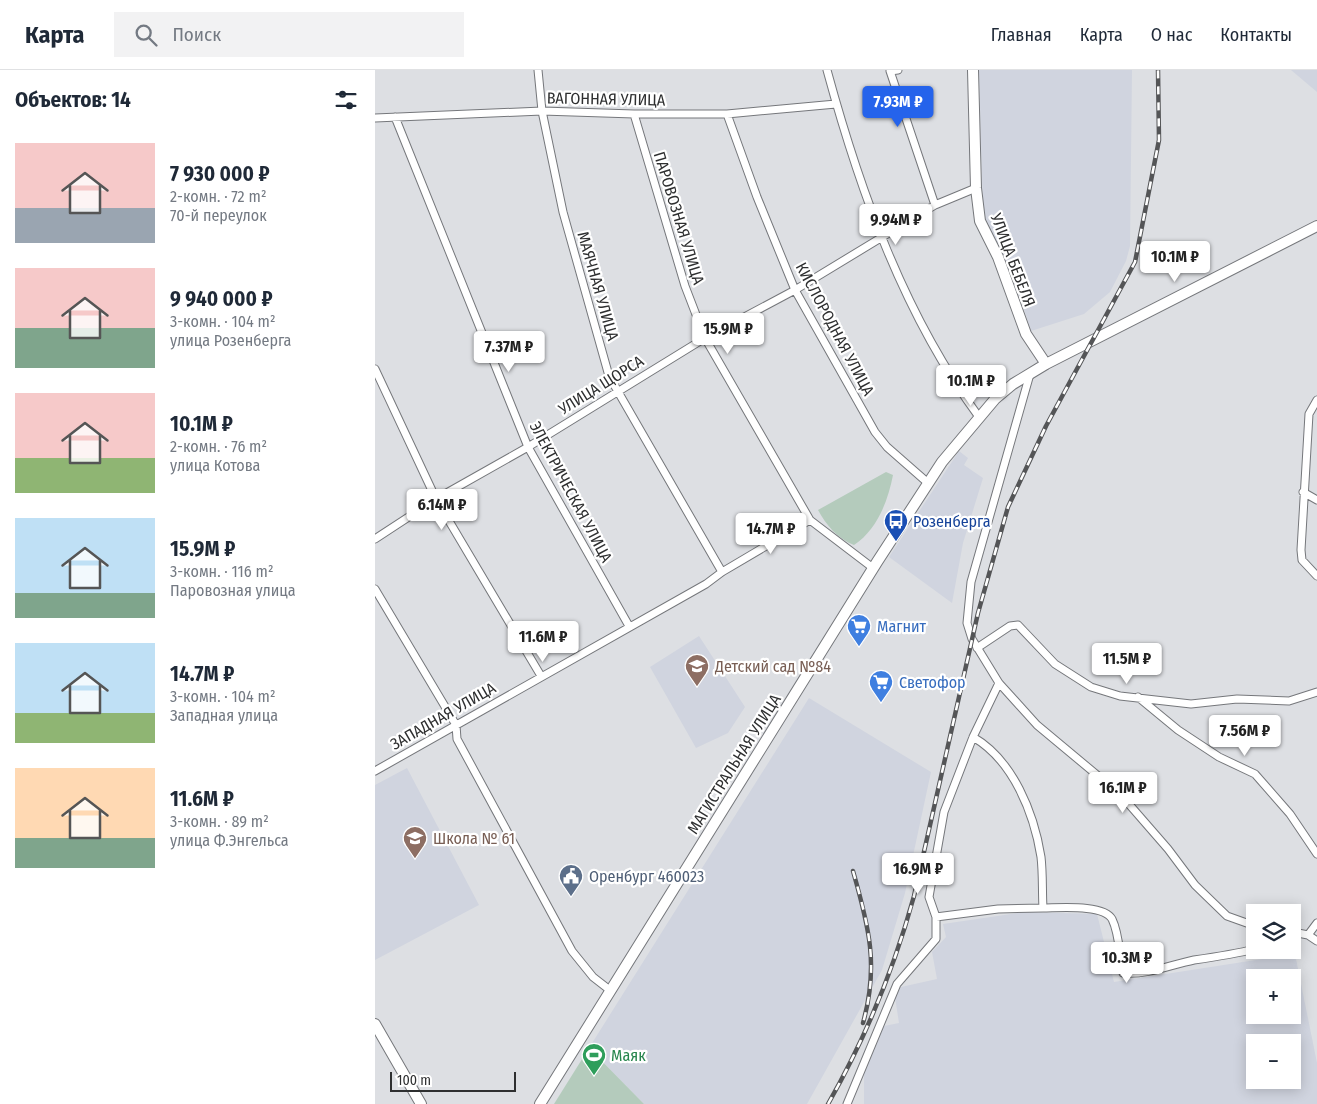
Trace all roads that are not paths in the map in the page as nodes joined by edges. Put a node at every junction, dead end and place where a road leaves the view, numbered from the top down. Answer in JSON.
{"nodes":[{"id":1,"x":539,"y":70,"type":"edge"},
{"id":2,"x":827,"y":70,"type":"edge"},
{"id":3,"x":898,"y":70,"type":"edge"},
{"id":4,"x":973,"y":70,"type":"edge"},
{"id":5,"x":836,"y":104,"type":"junction"},
{"id":6,"x":542,"y":111,"type":"junction"},
{"id":7,"x":634,"y":114,"type":"junction"},
{"id":8,"x":727,"y":114,"type":"junction"},
{"id":9,"x":395,"y":117,"type":"junction"},
{"id":10,"x":375,"y":118,"type":"edge"},
{"id":11,"x":976,"y":188,"type":"junction"},
{"id":12,"x":935,"y":205,"type":"junction"},
{"id":13,"x":1317,"y":226,"type":"edge"},
{"id":14,"x":881,"y":239,"type":"junction"},
{"id":15,"x":795,"y":290,"type":"junction"},
{"id":16,"x":705,"y":338,"type":"junction"},
{"id":17,"x":1046,"y":364,"type":"junction"},
{"id":18,"x":375,"y":369,"type":"edge"},
{"id":19,"x":1030,"y":374,"type":"junction"},
{"id":20,"x":618,"y":390,"type":"junction"},
{"id":21,"x":1317,"y":400,"type":"edge"},
{"id":22,"x":979,"y":417,"type":"junction"},
{"id":23,"x":528,"y":447,"type":"junction"},
{"id":24,"x":928,"y":483,"type":"junction"},
{"id":25,"x":1303,"y":492,"type":"junction"},
{"id":26,"x":436,"y":499,"type":"junction"},
{"id":27,"x":1317,"y":500,"type":"edge"},
{"id":28,"x":810,"y":520,"type":"junction"},
{"id":29,"x":375,"y":539,"type":"edge"},
{"id":30,"x":873,"y":568,"type":"junction"},
{"id":31,"x":722,"y":572,"type":"junction"},
{"id":32,"x":1317,"y":576,"type":"edge"},
{"id":33,"x":375,"y":589,"type":"edge"},
{"id":34,"x":629,"y":626,"type":"junction"},
{"id":35,"x":977,"y":648,"type":"junction"},
{"id":36,"x":541,"y":676,"type":"junction"},
{"id":37,"x":999,"y":683,"type":"junction"},
{"id":38,"x":1317,"y":692,"type":"edge"},
{"id":39,"x":1138,"y":697,"type":"junction"},
{"id":40,"x":456,"y":725,"type":"junction"},
{"id":41,"x":973,"y":737,"type":"junction"},
{"id":42,"x":375,"y":771,"type":"edge"},
{"id":43,"x":1317,"y":854,"type":"edge"},
{"id":44,"x":1043,"y":908,"type":"junction"},
{"id":45,"x":936,"y":917,"type":"junction"},
{"id":46,"x":1246,"y":923,"type":"edge"},
{"id":47,"x":1317,"y":923,"type":"edge"},
{"id":48,"x":1301,"y":934,"type":"edge"},
{"id":49,"x":1308,"y":935,"type":"junction"},
{"id":50,"x":1317,"y":941,"type":"edge"},
{"id":51,"x":1246,"y":951,"type":"edge"},
{"id":52,"x":611,"y":991,"type":"junction"},
{"id":53,"x":375,"y":1024,"type":"edge"},
{"id":54,"x":421,"y":1104,"type":"edge"},
{"id":55,"x":540,"y":1104,"type":"edge"},
{"id":56,"x":847,"y":1104,"type":"edge"}],
"edges":[{"from":1,"to":6,"type":"street","name":"МАЯЧНАЯ УЛИЦА"},
{"from":2,"to":5,"type":"street"},
{"from":3,"to":12,"type":"street"},
{"from":4,"to":11,"type":"street","name":"УЛИЦА БЕБЕЛЯ"},
{"from":5,"to":8,"type":"street","name":"ВАГОННАЯ УЛИЦА"},
{"from":5,"to":14,"type":"street"},
{"from":6,"to":7,"type":"street","name":"ВАГОННАЯ УЛИЦА"},
{"from":6,"to":9,"type":"street","name":"ВАГОННАЯ УЛИЦА"},
{"from":6,"to":20,"type":"street","name":"МАЯЧНАЯ УЛИЦА"},
{"from":7,"to":8,"type":"street","name":"ВАГОННАЯ УЛИЦА"},
{"from":7,"to":16,"type":"street","name":"ПАРОВОЗНАЯ УЛИЦА"},
{"from":8,"to":15,"type":"street","name":"КИСЛОРОДНАЯ УЛИЦА"},
{"from":9,"to":10,"type":"street","name":"ВАГОННАЯ УЛИЦА"},
{"from":9,"to":23,"type":"street","name":"ЭЛЕКТРИЧЕСКАЯ УЛИЦА"},
{"from":11,"to":12,"type":"street","name":"УЛИЦА ЩОРСА"},
{"from":11,"to":17,"type":"street","name":"УЛИЦА БЕБЕЛЯ"},
{"from":12,"to":14,"type":"street","name":"УЛИЦА ЩОРСА"},
{"from":13,"to":17,"type":"street","name":"МАГИСТРАЛЬНАЯ УЛИЦА"},
{"from":14,"to":15,"type":"street","name":"УЛИЦА ЩОРСА"},
{"from":14,"to":22,"type":"street"},
{"from":15,"to":16,"type":"street","name":"УЛИЦА ЩОРСА"},
{"from":15,"to":24,"type":"street","name":"КИСЛОРОДНАЯ УЛИЦА"},
{"from":16,"to":20,"type":"street","name":"УЛИЦА ЩОРСА"},
{"from":16,"to":28,"type":"street","name":"ПАРОВОЗНАЯ УЛИЦА"},
{"from":17,"to":19,"type":"street","name":"МАГИСТРАЛЬНАЯ УЛИЦА"},
{"from":18,"to":26,"type":"street"},
{"from":19,"to":22,"type":"street","name":"МАГИСТРАЛЬНАЯ УЛИЦА"},
{"from":19,"to":35,"type":"street"},
{"from":20,"to":23,"type":"street","name":"УЛИЦА ЩОРСА"},
{"from":20,"to":31,"type":"street","name":"МАЯЧНАЯ УЛИЦА"},
{"from":21,"to":25,"type":"street"},
{"from":22,"to":24,"type":"street","name":"МАГИСТРАЛЬНАЯ УЛИЦА"},
{"from":23,"to":26,"type":"street","name":"УЛИЦА ЩОРСА"},
{"from":23,"to":34,"type":"street","name":"ЭЛЕКТРИЧЕСКАЯ УЛИЦА"},
{"from":24,"to":30,"type":"street","name":"МАГИСТРАЛЬНАЯ УЛИЦА"},
{"from":25,"to":27,"type":"street"},
{"from":25,"to":32,"type":"street"},
{"from":26,"to":29,"type":"street","name":"УЛИЦА ЩОРСА"},
{"from":26,"to":36,"type":"street"},
{"from":28,"to":30,"type":"street","name":"ПАРОВОЗНАЯ УЛИЦА"},
{"from":28,"to":31,"type":"street","name":"ЗАПАДНАЯ УЛИЦА"},
{"from":30,"to":52,"type":"street","name":"МАГИСТРАЛЬНАЯ УЛИЦА"},
{"from":31,"to":34,"type":"street","name":"ЗАПАДНАЯ УЛИЦА"},
{"from":33,"to":40,"type":"street"},
{"from":34,"to":36,"type":"street","name":"ЗАПАДНАЯ УЛИЦА"},
{"from":35,"to":37,"type":"street"},
{"from":35,"to":39,"type":"street"},
{"from":36,"to":40,"type":"street","name":"ЗАПАДНАЯ УЛИЦА"},
{"from":37,"to":41,"type":"street"},
{"from":37,"to":46,"type":"street"},
{"from":38,"to":39,"type":"street"},
{"from":39,"to":43,"type":"street"},
{"from":40,"to":42,"type":"street","name":"ЗАПАДНАЯ УЛИЦА"},
{"from":40,"to":52,"type":"street"},
{"from":41,"to":44,"type":"street"},
{"from":41,"to":45,"type":"street"},
{"from":44,"to":45,"type":"street"},
{"from":44,"to":51,"type":"street"},
{"from":45,"to":56,"type":"street"},
{"from":47,"to":49,"type":"street"},
{"from":48,"to":49,"type":"street"},
{"from":49,"to":50,"type":"street"},
{"from":52,"to":55,"type":"street","name":"МАГИСТРАЛЬНАЯ УЛИЦА"},
{"from":53,"to":54,"type":"street"}]}
